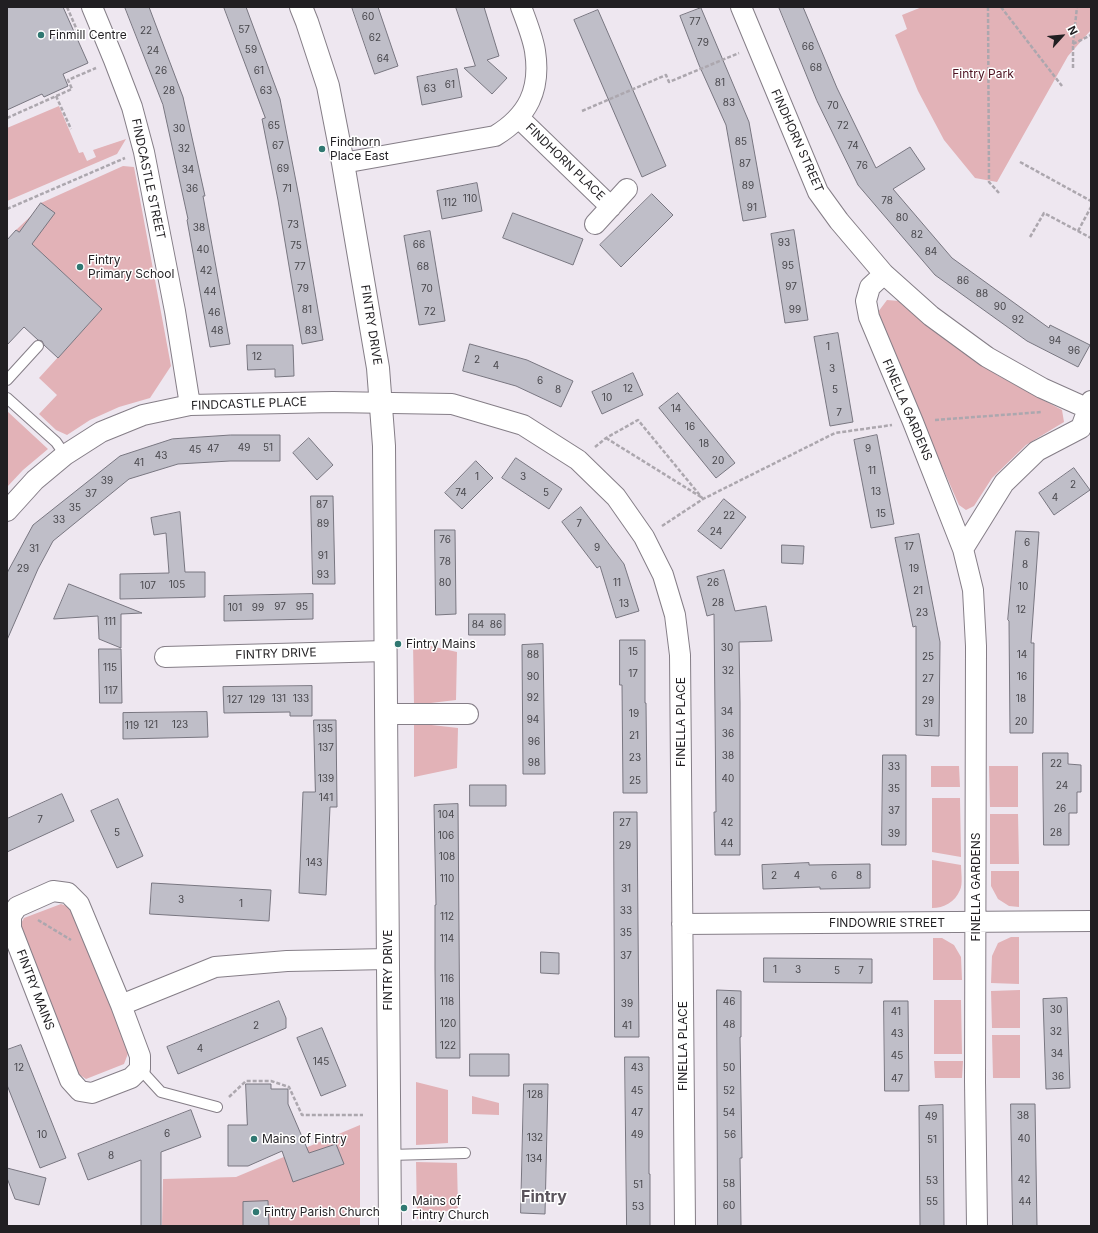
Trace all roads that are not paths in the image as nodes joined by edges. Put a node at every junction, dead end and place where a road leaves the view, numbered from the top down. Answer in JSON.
{"nodes":[{"id":1,"x":92,"y":7,"type":"edge"},
{"id":2,"x":301,"y":7,"type":"edge"},
{"id":3,"x":521,"y":7,"type":"edge"},
{"id":4,"x":741,"y":7,"type":"edge"},
{"id":5,"x":519,"y":118,"type":"junction"},
{"id":6,"x":344,"y":164,"type":"junction"},
{"id":7,"x":627,"y":189,"type":"dead end"},
{"id":8,"x":611,"y":207,"type":"junction"},
{"id":9,"x":594,"y":224,"type":"dead end"},
{"id":10,"x":884,"y":274,"type":"junction"},
{"id":11,"x":38,"y":346,"type":"dead end"},
{"id":12,"x":7,"y":380,"type":"edge"},
{"id":13,"x":7,"y":398,"type":"edge"},
{"id":14,"x":381,"y":403,"type":"junction"},
{"id":15,"x":190,"y":405,"type":"junction"},
{"id":16,"x":1090,"y":407,"type":"edge"},
{"id":17,"x":65,"y":455,"type":"junction"},
{"id":18,"x":7,"y":510,"type":"edge"},
{"id":19,"x":963,"y":549,"type":"junction"},
{"id":20,"x":386,"y":651,"type":"junction"},
{"id":21,"x":165,"y":657,"type":"dead end"},
{"id":22,"x":387,"y":714,"type":"junction"},
{"id":23,"x":468,"y":714,"type":"dead end"},
{"id":24,"x":1091,"y":921,"type":"edge"},
{"id":25,"x":976,"y":922,"type":"junction"},
{"id":26,"x":682,"y":924,"type":"junction"},
{"id":27,"x":388,"y":959,"type":"junction"},
{"id":28,"x":120,"y":1005,"type":"junction"},
{"id":29,"x":140,"y":1069,"type":"junction"},
{"id":30,"x":217,"y":1107,"type":"road end"},
{"id":31,"x":465,"y":1153,"type":"dead end"},
{"id":32,"x":389,"y":1155,"type":"junction"},
{"id":33,"x":390,"y":1226,"type":"edge"},
{"id":34,"x":684,"y":1226,"type":"edge"},
{"id":35,"x":977,"y":1226,"type":"edge"}],
"edges":[{"from":1,"to":15,"type":"street","name":"FINDCASTLE STREET"},
{"from":2,"to":6,"type":"street","name":"FINTRY DRIVE"},
{"from":3,"to":5,"type":"street","name":"FINDHORN PLACE"},
{"from":4,"to":10,"type":"street","name":"FINDHORN STREET"},
{"from":5,"to":6,"type":"street","name":"FINDHORN PLACE"},
{"from":5,"to":8,"type":"street","name":"FINDHORN PLACE"},
{"from":6,"to":14,"type":"street","name":"FINTRY DRIVE"},
{"from":7,"to":8,"type":"street","name":"FINDHORN PLACE"},
{"from":8,"to":9,"type":"street","name":"FINDHORN PLACE"},
{"from":10,"to":16,"type":"street","name":"FINDHORN STREET"},
{"from":10,"to":19,"type":"street","name":"FINELLA GARDENS"},
{"from":11,"to":12,"type":"lane"},
{"from":13,"to":17,"type":"lane"},
{"from":14,"to":15,"type":"street","name":"FINDCASTLE PLACE"},
{"from":14,"to":20,"type":"street","name":"FINTRY DRIVE"},
{"from":14,"to":26,"type":"street","name":"FINELLA PLACE"},
{"from":15,"to":17,"type":"street","name":"FINDCASTLE PLACE"},
{"from":16,"to":19,"type":"street"},
{"from":17,"to":18,"type":"street","name":"FINDCASTLE PLACE"},
{"from":19,"to":25,"type":"street","name":"FINELLA GARDENS"},
{"from":20,"to":21,"type":"street","name":"FINTRY DRIVE"},
{"from":20,"to":22,"type":"street","name":"FINTRY DRIVE"},
{"from":22,"to":23,"type":"street"},
{"from":22,"to":27,"type":"street","name":"FINTRY DRIVE"},
{"from":24,"to":25,"type":"street","name":"FINDOWRIE STREET"},
{"from":25,"to":26,"type":"street","name":"FINDOWRIE STREET"},
{"from":25,"to":35,"type":"street","name":"FINELLA GARDENS"},
{"from":26,"to":34,"type":"street","name":"FINELLA PLACE"},
{"from":27,"to":28,"type":"street"},
{"from":27,"to":32,"type":"street","name":"FINTRY DRIVE"},
{"from":28,"to":29,"type":"street"},
{"from":28,"to":29,"type":"street","name":"FINTRY MAINS"},
{"from":29,"to":30,"type":"lane"},
{"from":31,"to":32,"type":"lane"},
{"from":32,"to":33,"type":"street","name":"FINTRY DRIVE"}]}
